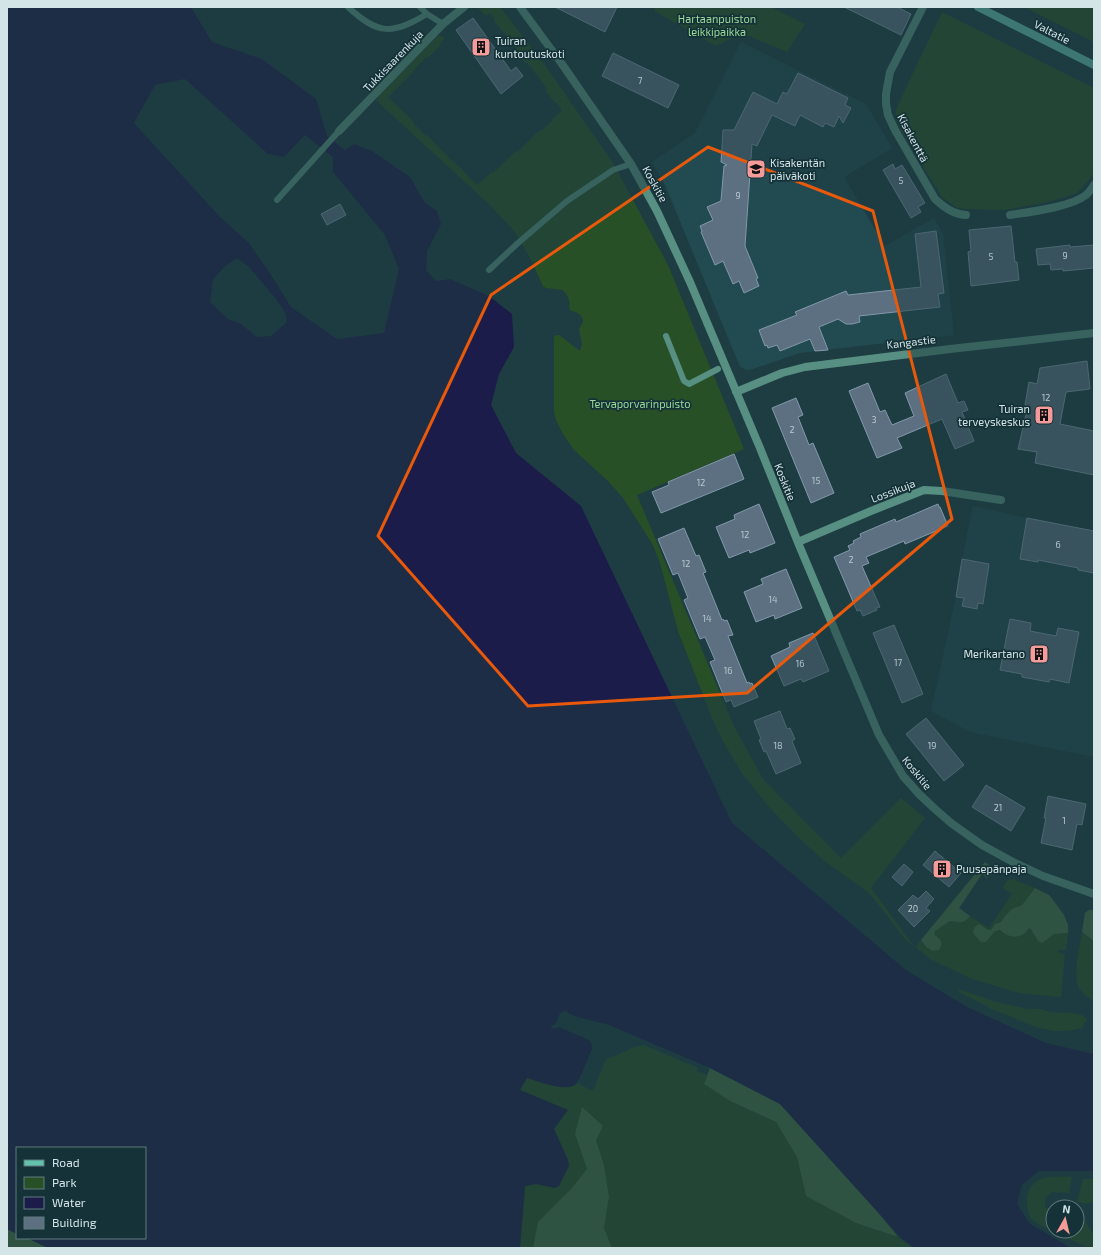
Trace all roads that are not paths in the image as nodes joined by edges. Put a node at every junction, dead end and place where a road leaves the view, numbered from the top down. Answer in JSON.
{"nodes":[{"id":1,"x":348,"y":7,"type":"edge"},
{"id":2,"x":420,"y":7,"type":"edge"},
{"id":3,"x":464,"y":7,"type":"edge"},
{"id":4,"x":520,"y":7,"type":"edge"},
{"id":5,"x":923,"y":7,"type":"edge"},
{"id":6,"x":978,"y":7,"type":"edge"},
{"id":7,"x":426,"y":14,"type":"junction"},
{"id":8,"x":443,"y":24,"type":"junction"},
{"id":9,"x":1094,"y":65,"type":"edge"},
{"id":10,"x":340,"y":132,"type":"joint"},
{"id":11,"x":631,"y":164,"type":"junction"},
{"id":12,"x":1094,"y":185,"type":"edge"},
{"id":13,"x":277,"y":200,"type":"dead end"},
{"id":14,"x":966,"y":215,"type":"dead end"},
{"id":15,"x":1010,"y":215,"type":"dead end"},
{"id":16,"x":489,"y":270,"type":"dead end"},
{"id":17,"x":1094,"y":333,"type":"edge"},
{"id":18,"x":666,"y":336,"type":"dead end"},
{"id":19,"x":718,"y":369,"type":"dead end"},
{"id":20,"x":736,"y":392,"type":"junction"},
{"id":21,"x":1001,"y":500,"type":"dead end"},
{"id":22,"x":798,"y":542,"type":"junction"},
{"id":23,"x":1094,"y":894,"type":"edge"}],
"edges":[{"from":1,"to":7,"type":"lane"},
{"from":2,"to":7,"type":"lane"},
{"from":3,"to":8,"type":"street","name":"Tukkisaarenkuja"},
{"from":4,"to":11,"type":"street","name":"Koskitie"},
{"from":5,"to":14,"type":"street","name":"Kisakenttä"},
{"from":6,"to":9,"type":"street","name":"Valtatie"},
{"from":7,"to":8,"type":"lane"},
{"from":8,"to":10,"type":"street","name":"Tukkisaarenkuja"},
{"from":10,"to":13,"type":"lane"},
{"from":11,"to":16,"type":"lane"},
{"from":11,"to":20,"type":"street","name":"Koskitie"},
{"from":12,"to":15,"type":"street"},
{"from":17,"to":20,"type":"street","name":"Kangastie"},
{"from":18,"to":19,"type":"lane"},
{"from":20,"to":22,"type":"street","name":"Koskitie"},
{"from":21,"to":22,"type":"street","name":"Lossikuja"},
{"from":22,"to":23,"type":"street","name":"Koskitie"}]}
